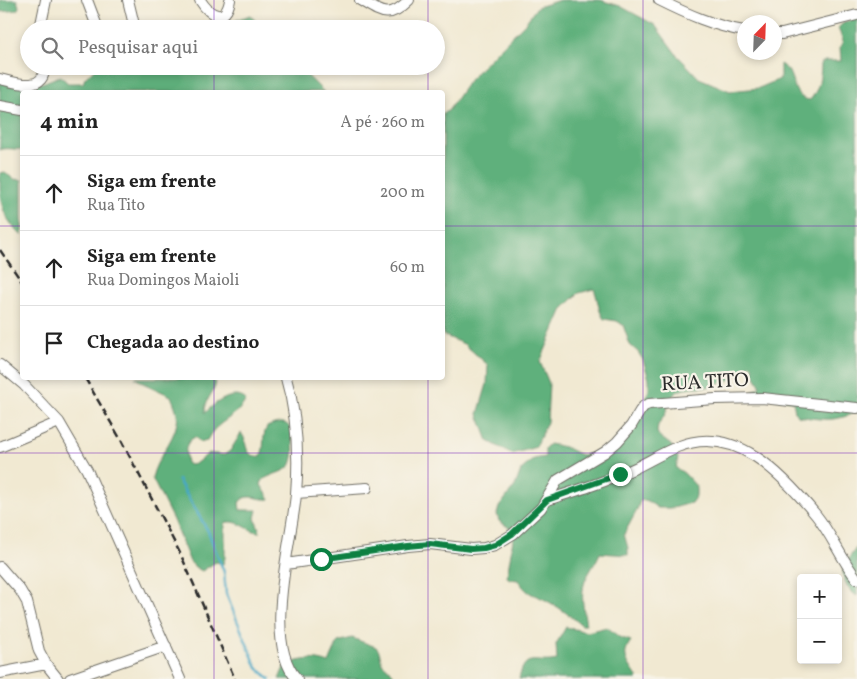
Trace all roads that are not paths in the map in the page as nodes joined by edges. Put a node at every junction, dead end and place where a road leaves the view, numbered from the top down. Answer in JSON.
{"nodes":[{"id":1,"x":46,"y":0,"type":"edge"},
{"id":2,"x":87,"y":0,"type":"edge"},
{"id":3,"x":128,"y":0,"type":"edge"},
{"id":4,"x":200,"y":0,"type":"edge"},
{"id":5,"x":230,"y":0,"type":"edge"},
{"id":6,"x":360,"y":0,"type":"edge"},
{"id":7,"x":409,"y":0,"type":"edge"},
{"id":8,"x":659,"y":0,"type":"edge"},
{"id":9,"x":857,"y":15,"type":"edge"},
{"id":10,"x":42,"y":20,"type":"edge"},
{"id":11,"x":95,"y":20,"type":"edge"},
{"id":12,"x":133,"y":20,"type":"edge"},
{"id":13,"x":737,"y":30,"type":"edge"},
{"id":14,"x":782,"y":34,"type":"edge"},
{"id":15,"x":44,"y":75,"type":"edge"},
{"id":16,"x":0,"y":79,"type":"edge"},
{"id":17,"x":0,"y":106,"type":"edge"},
{"id":18,"x":20,"y":110,"type":"edge"},
{"id":19,"x":0,"y":365,"type":"edge"},
{"id":20,"x":287,"y":380,"type":"edge"},
{"id":21,"x":857,"y":408,"type":"edge"},
{"id":22,"x":59,"y":422,"type":"junction"},
{"id":23,"x":0,"y":447,"type":"edge"},
{"id":24,"x":367,"y":488,"type":"dead end"},
{"id":25,"x":296,"y":493,"type":"junction"},
{"id":26,"x":547,"y":500,"type":"junction"},
{"id":27,"x":286,"y":564,"type":"junction"},
{"id":28,"x":0,"y":567,"type":"edge"},
{"id":29,"x":857,"y":578,"type":"edge"},
{"id":30,"x":166,"y":646,"type":"junction"},
{"id":31,"x":46,"y":664,"type":"junction"},
{"id":32,"x":0,"y":673,"type":"edge"},
{"id":33,"x":58,"y":679,"type":"edge"},
{"id":34,"x":70,"y":679,"type":"edge"},
{"id":35,"x":180,"y":679,"type":"edge"},
{"id":36,"x":297,"y":679,"type":"edge"}],
"edges":[{"from":1,"to":10,"type":"street"},
{"from":2,"to":11,"type":"street"},
{"from":3,"to":12,"type":"street"},
{"from":4,"to":5,"type":"street"},
{"from":6,"to":7,"type":"street"},
{"from":8,"to":13,"type":"street"},
{"from":9,"to":14,"type":"street"},
{"from":15,"to":16,"type":"street"},
{"from":17,"to":18,"type":"street"},
{"from":19,"to":22,"type":"street"},
{"from":20,"to":25,"type":"street"},
{"from":21,"to":26,"type":"street","name":"RUA TITO"},
{"from":22,"to":23,"type":"street"},
{"from":22,"to":30,"type":"street"},
{"from":24,"to":25,"type":"street"},
{"from":25,"to":27,"type":"street"},
{"from":26,"to":27,"type":"street","name":"RUA TITO"},
{"from":26,"to":29,"type":"street"},
{"from":27,"to":36,"type":"street"},
{"from":28,"to":31,"type":"street"},
{"from":30,"to":34,"type":"street"},
{"from":30,"to":35,"type":"street"},
{"from":31,"to":32,"type":"street"},
{"from":31,"to":33,"type":"street"}]}
